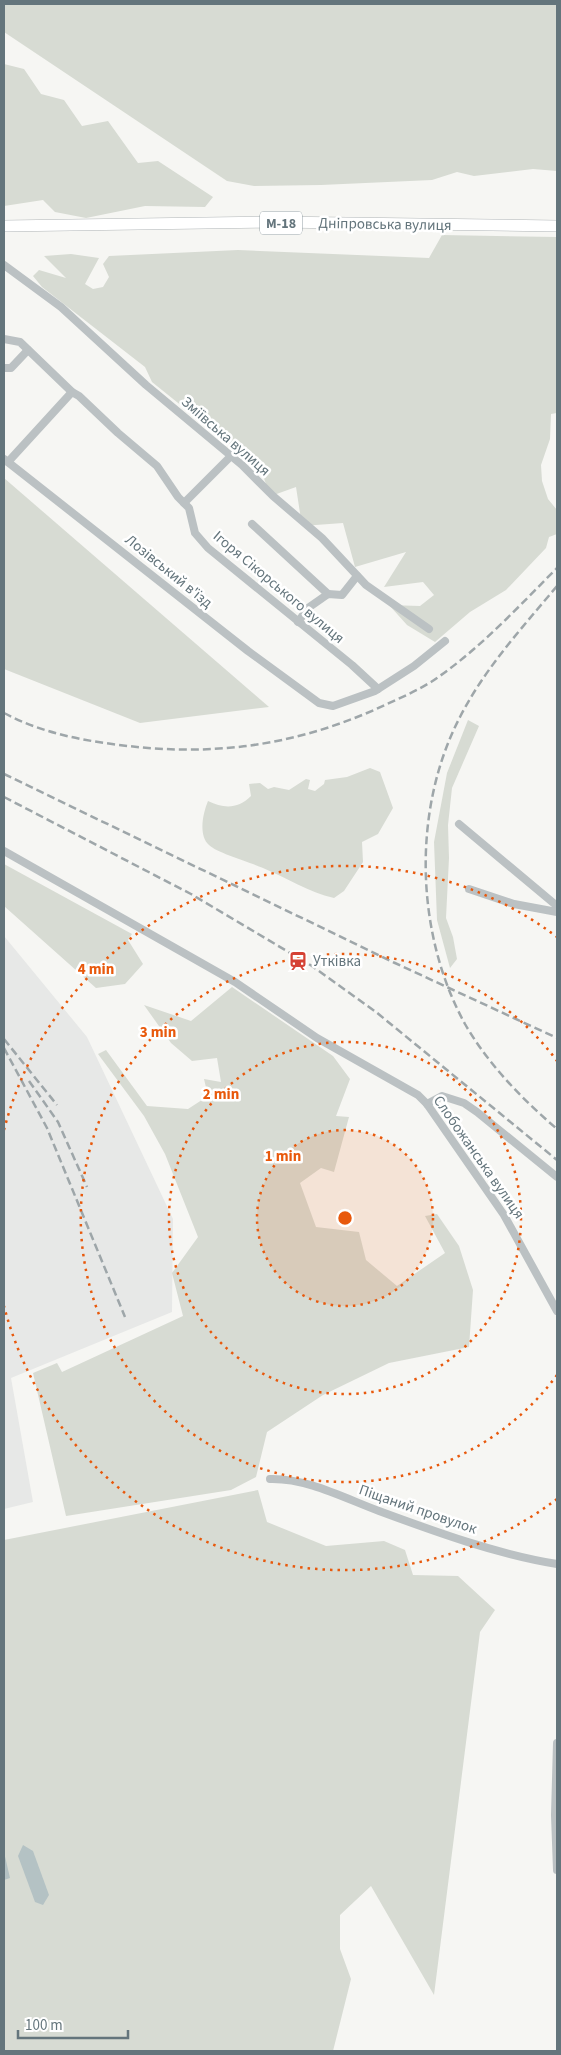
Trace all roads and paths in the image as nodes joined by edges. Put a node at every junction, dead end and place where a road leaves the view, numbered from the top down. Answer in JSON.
{"nodes":[{"id":1,"x":4,"y":226,"type":"edge"},
{"id":2,"x":557,"y":226,"type":"edge"},
{"id":3,"x":4,"y":265,"type":"edge"},
{"id":4,"x":4,"y":339,"type":"edge"},
{"id":5,"x":28,"y":350,"type":"junction"},
{"id":6,"x":4,"y":368,"type":"edge"},
{"id":7,"x":72,"y":392,"type":"junction"},
{"id":8,"x":230,"y":456,"type":"junction"},
{"id":9,"x":6,"y":460,"type":"edge"},
{"id":10,"x":184,"y":503,"type":"junction"},
{"id":11,"x":252,"y":524,"type":"dead end"},
{"id":12,"x":357,"y":576,"type":"junction"},
{"id":13,"x":328,"y":594,"type":"junction"},
{"id":14,"x":298,"y":622,"type":"junction"},
{"id":15,"x":429,"y":629,"type":"dead end"},
{"id":16,"x":444,"y":641,"type":"dead end"},
{"id":17,"x":378,"y":689,"type":"junction"},
{"id":18,"x":459,"y":824,"type":"dead end"},
{"id":19,"x":4,"y":852,"type":"edge"},
{"id":20,"x":469,"y":888,"type":"dead end"},
{"id":21,"x":557,"y":906,"type":"edge"},
{"id":22,"x":557,"y":912,"type":"edge"},
{"id":23,"x":427,"y":1104,"type":"junction"},
{"id":24,"x":557,"y":1177,"type":"edge"},
{"id":25,"x":557,"y":1311,"type":"edge"},
{"id":26,"x":270,"y":1479,"type":"dead end"},
{"id":27,"x":557,"y":1564,"type":"edge"},
{"id":28,"x":557,"y":1743,"type":"edge"},
{"id":29,"x":556,"y":1815,"type":"edge"},
{"id":30,"x":557,"y":1870,"type":"edge"}],
"edges":[{"from":1,"to":2,"type":"highway","name":"Дніпровська вулиця","number":"М-18"},
{"from":3,"to":8,"type":"street","name":"Зміївська вулиця"},
{"from":4,"to":5,"type":"street","name":"Ігоря Сікорського вулиця"},
{"from":5,"to":6,"type":"street"},
{"from":5,"to":7,"type":"street","name":"Ігоря Сікорського вулиця"},
{"from":7,"to":9,"type":"street"},
{"from":7,"to":10,"type":"street","name":"Ігоря Сікорського вулиця"},
{"from":8,"to":10,"type":"street"},
{"from":8,"to":12,"type":"street","name":"Зміївська вулиця"},
{"from":9,"to":17,"type":"street","name":"Лозівський в'їзд"},
{"from":10,"to":14,"type":"street","name":"Ігоря Сікорського вулиця"},
{"from":11,"to":13,"type":"street"},
{"from":12,"to":13,"type":"street"},
{"from":12,"to":15,"type":"street","name":"Зміївська вулиця"},
{"from":13,"to":14,"type":"street"},
{"from":14,"to":17,"type":"street","name":"Ігоря Сікорського вулиця"},
{"from":16,"to":17,"type":"street"},
{"from":18,"to":21,"type":"street"},
{"from":19,"to":23,"type":"street","name":"Слобожанська вулиця"},
{"from":20,"to":22,"type":"street"},
{"from":23,"to":24,"type":"street"},
{"from":23,"to":25,"type":"street","name":"Слобожанська вулиця"},
{"from":26,"to":27,"type":"street","name":"Піщаний провулок"},
{"from":28,"to":29,"type":"street"},
{"from":29,"to":30,"type":"street"}]}
